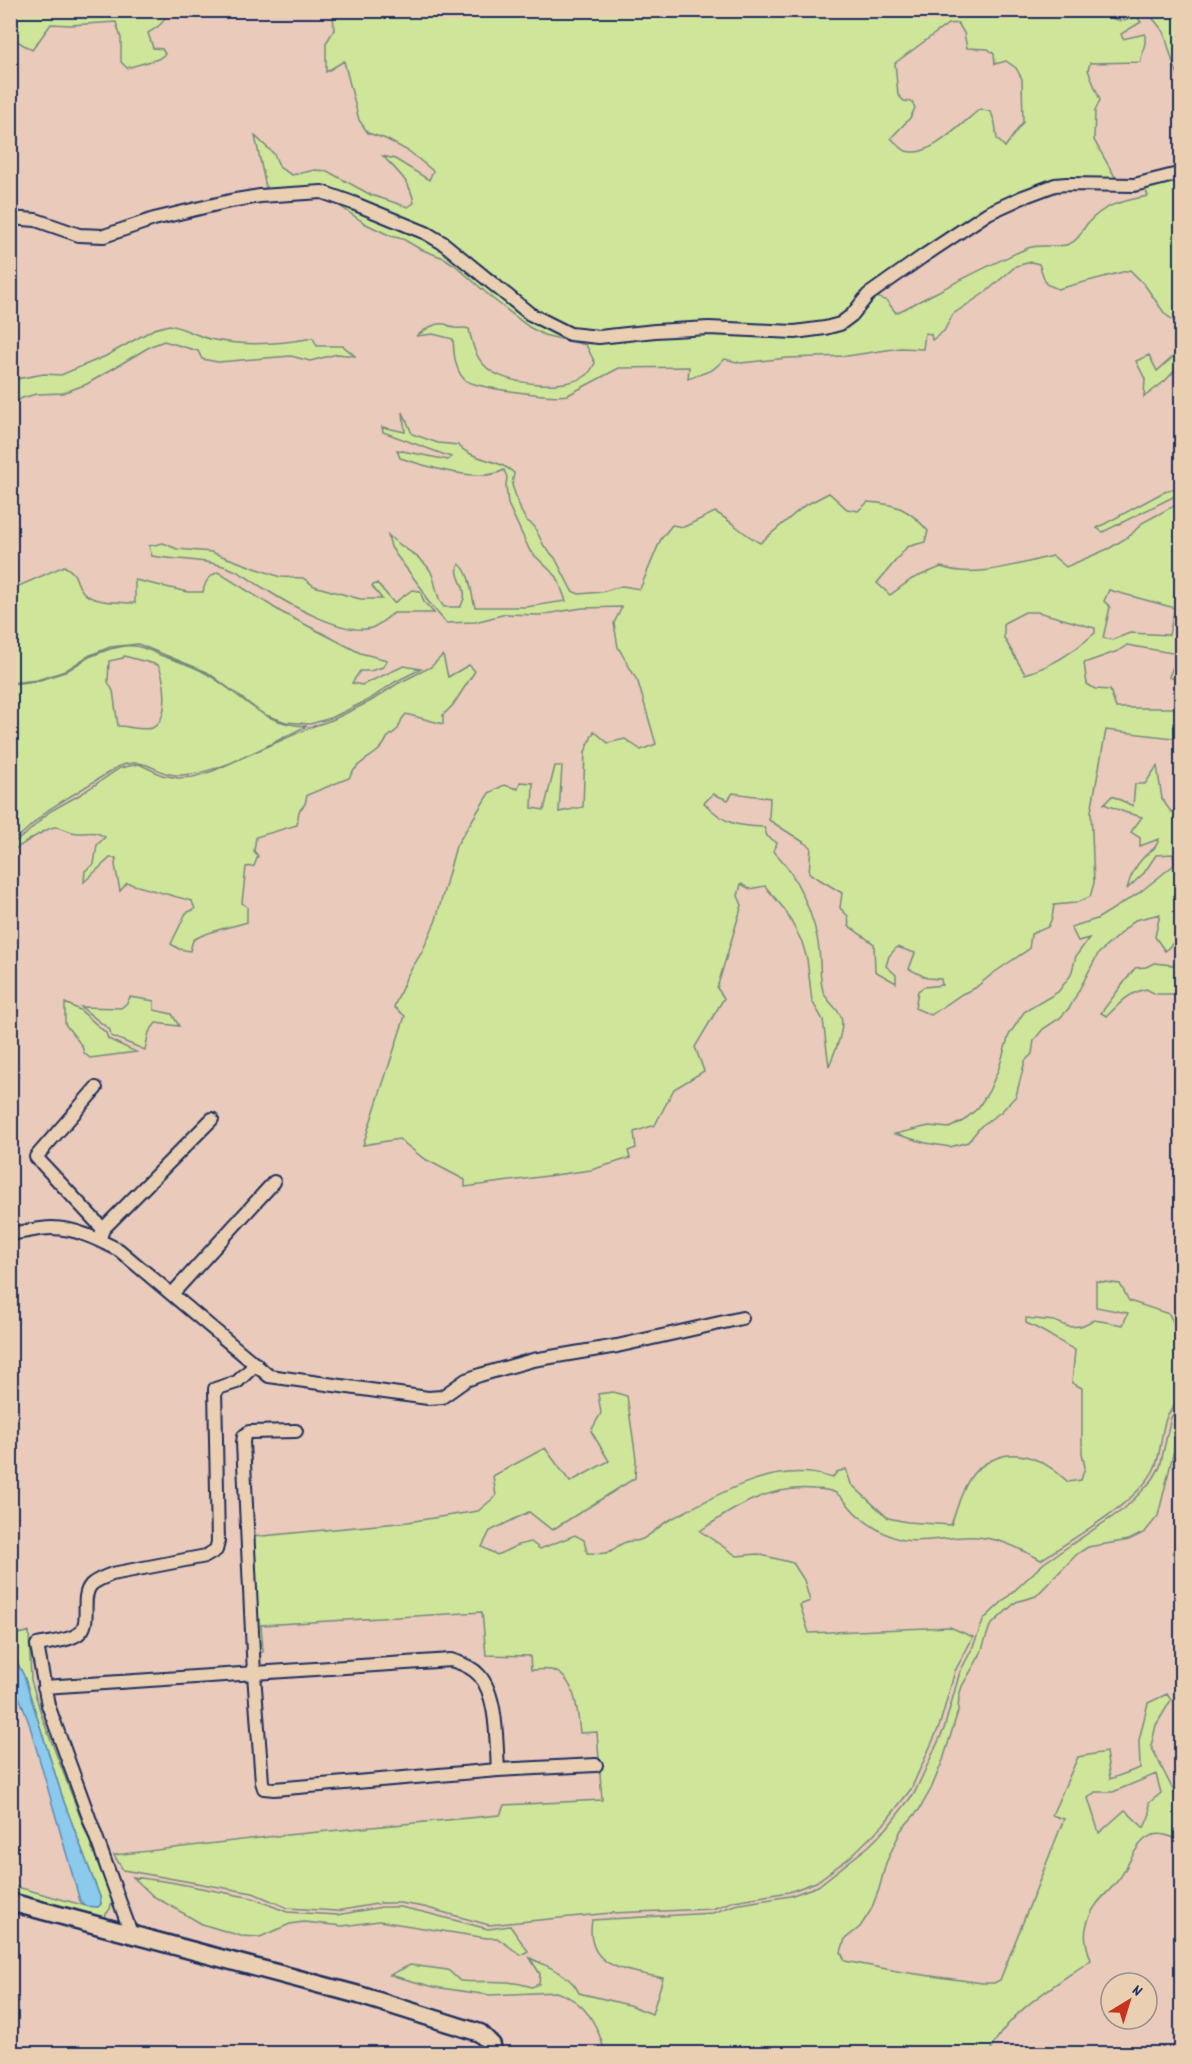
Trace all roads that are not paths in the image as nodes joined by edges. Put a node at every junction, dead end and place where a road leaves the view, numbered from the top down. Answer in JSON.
{"nodes":[{"id":1,"x":1182,"y":173,"type":"edge"},
{"id":2,"x":10,"y":218,"type":"edge"},
{"id":3,"x":96,"y":1089,"type":"dead end"},
{"id":4,"x":212,"y":1119,"type":"dead end"},
{"id":5,"x":274,"y":1182,"type":"dead end"},
{"id":6,"x":10,"y":1234,"type":"edge"},
{"id":7,"x":102,"y":1234,"type":"junction"},
{"id":8,"x":172,"y":1294,"type":"junction"},
{"id":9,"x":742,"y":1318,"type":"dead end"},
{"id":10,"x":256,"y":1364,"type":"junction"},
{"id":11,"x":296,"y":1431,"type":"dead end"},
{"id":12,"x":254,"y":1674,"type":"junction"},
{"id":13,"x":44,"y":1687,"type":"junction"},
{"id":14,"x":596,"y":1765,"type":"dead end"},
{"id":15,"x":498,"y":1770,"type":"junction"},
{"id":16,"x":10,"y":1902,"type":"edge"},
{"id":17,"x":131,"y":1933,"type":"junction"},
{"id":18,"x":493,"y":2054,"type":"edge"}],
"edges":[{"from":1,"to":2,"type":"street"},
{"from":3,"to":7,"type":"street"},
{"from":4,"to":7,"type":"street"},
{"from":5,"to":8,"type":"street"},
{"from":6,"to":7,"type":"street"},
{"from":7,"to":8,"type":"street"},
{"from":8,"to":10,"type":"street"},
{"from":9,"to":10,"type":"street"},
{"from":10,"to":13,"type":"street"},
{"from":11,"to":12,"type":"street"},
{"from":12,"to":13,"type":"street"},
{"from":12,"to":15,"type":"street"},
{"from":12,"to":15,"type":"street"},
{"from":13,"to":17,"type":"street"},
{"from":14,"to":15,"type":"street"},
{"from":16,"to":17,"type":"main road"},
{"from":17,"to":18,"type":"main road"}]}
